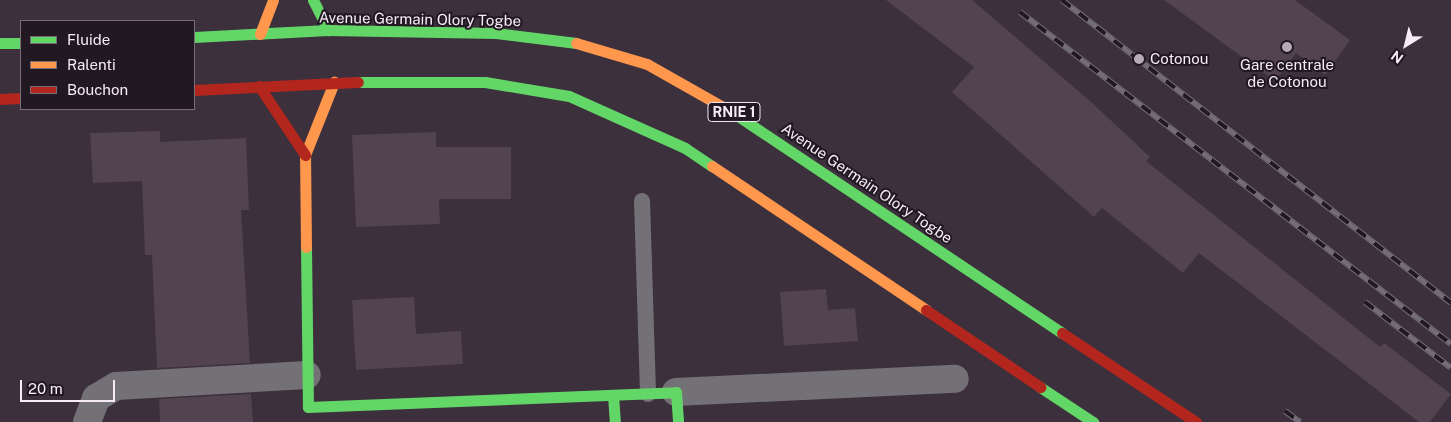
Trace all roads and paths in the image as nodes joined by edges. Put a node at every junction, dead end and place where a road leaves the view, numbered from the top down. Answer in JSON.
{"nodes":[{"id":1,"x":274,"y":0,"type":"edge"},
{"id":2,"x":313,"y":0,"type":"edge"},
{"id":3,"x":328,"y":30,"type":"junction"},
{"id":4,"x":260,"y":34,"type":"junction"},
{"id":5,"x":195,"y":36,"type":"edge"},
{"id":6,"x":0,"y":43,"type":"edge"},
{"id":7,"x":20,"y":43,"type":"edge"},
{"id":8,"x":334,"y":82,"type":"junction"},
{"id":9,"x":259,"y":86,"type":"junction"},
{"id":10,"x":195,"y":90,"type":"edge"},
{"id":11,"x":20,"y":98,"type":"edge"},
{"id":12,"x":0,"y":99,"type":"edge"},
{"id":13,"x":305,"y":155,"type":"junction"},
{"id":14,"x":642,"y":201,"type":"dead end"},
{"id":15,"x":308,"y":376,"type":"junction"},
{"id":16,"x":955,"y":379,"type":"dead end"},
{"id":17,"x":676,"y":392,"type":"junction"},
{"id":18,"x":648,"y":394,"type":"junction"},
{"id":19,"x":614,"y":395,"type":"junction"},
{"id":20,"x":309,"y":415,"type":"edge"},
{"id":21,"x":87,"y":422,"type":"edge"},
{"id":22,"x":615,"y":422,"type":"edge"},
{"id":23,"x":678,"y":422,"type":"edge"},
{"id":24,"x":1093,"y":422,"type":"edge"},
{"id":25,"x":1196,"y":422,"type":"edge"}],
"edges":[{"from":1,"to":4,"type":"main road"},
{"from":2,"to":3,"type":"main road"},
{"from":3,"to":4,"type":"main road","name":"Avenue Germain Olory Togbe","number":"RNIE 1"},
{"from":3,"to":25,"type":"main road","name":"Avenue Germain Olory Togbe","number":"RNIE 1"},
{"from":4,"to":5,"type":"main road","name":"Avenue Germain Olory Togbe","number":"RNIE 1"},
{"from":6,"to":7,"type":"main road"},
{"from":8,"to":9,"type":"main road"},
{"from":8,"to":13,"type":"main road"},
{"from":8,"to":24,"type":"main road"},
{"from":9,"to":10,"type":"main road"},
{"from":9,"to":13,"type":"main road"},
{"from":11,"to":12,"type":"main road"},
{"from":13,"to":15,"type":"main road"},
{"from":14,"to":18,"type":"lane"},
{"from":15,"to":20,"type":"main road"},
{"from":15,"to":21,"type":"street"},
{"from":16,"to":17,"type":"street"},
{"from":17,"to":18,"type":"main road"},
{"from":17,"to":23,"type":"main road"},
{"from":18,"to":19,"type":"main road"},
{"from":19,"to":20,"type":"main road"},
{"from":19,"to":22,"type":"main road"}]}
